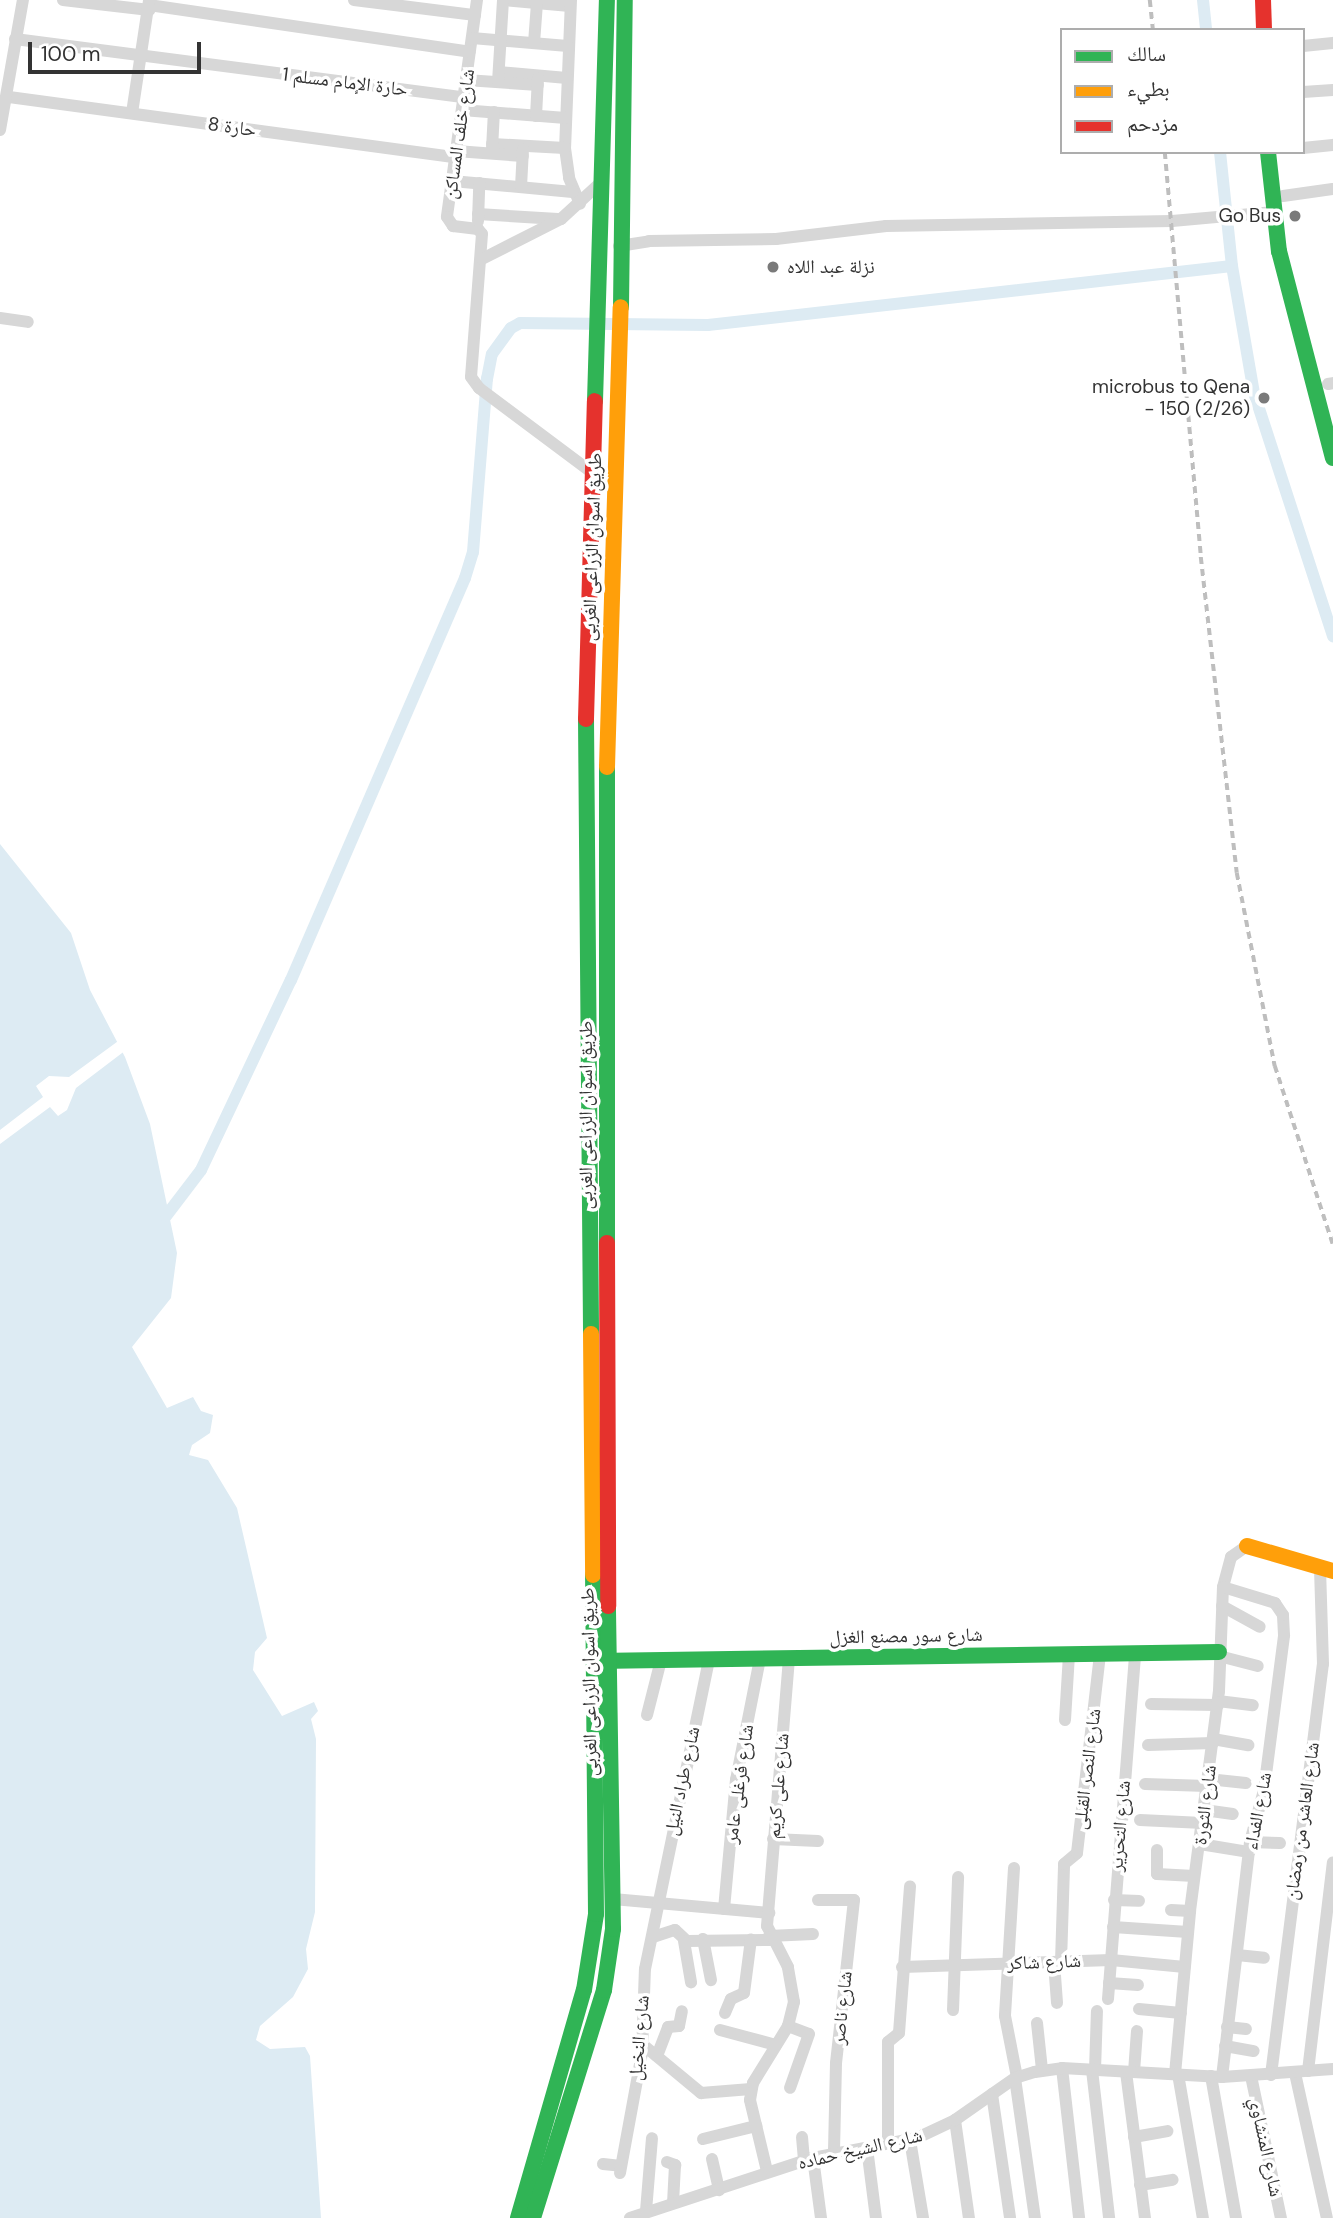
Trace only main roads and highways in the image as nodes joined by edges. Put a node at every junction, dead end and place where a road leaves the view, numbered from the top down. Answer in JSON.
{"nodes":[{"id":1,"x":607,"y":0,"type":"edge"},
{"id":2,"x":625,"y":0,"type":"edge"},
{"id":3,"x":1263,"y":0,"type":"edge"},
{"id":4,"x":1276,"y":0,"type":"edge"},
{"id":5,"x":1264,"y":28,"type":"edge"},
{"id":6,"x":1277,"y":28,"type":"edge"},
{"id":7,"x":1268,"y":154,"type":"edge"},
{"id":8,"x":1280,"y":154,"type":"edge"},
{"id":9,"x":1331,"y":389,"type":"edge"},
{"id":10,"x":1331,"y":442,"type":"edge"},
{"id":11,"x":1333,"y":458,"type":"edge"},
{"id":12,"x":586,"y":694,"type":"junction"},
{"id":13,"x":607,"y":694,"type":"junction"},
{"id":14,"x":588,"y":1389,"type":"junction"},
{"id":15,"x":607,"y":1389,"type":"junction"},
{"id":16,"x":1247,"y":1546,"type":"road end"},
{"id":17,"x":1326,"y":1569,"type":"edge"},
{"id":18,"x":1219,"y":1654,"type":"road end"},
{"id":19,"x":601,"y":1661,"type":"junction"},
{"id":20,"x":591,"y":1958,"type":"junction"},
{"id":21,"x":610,"y":1960,"type":"junction"},
{"id":22,"x":531,"y":2213,"type":"edge"}],
"edges":[{"from":1,"to":12,"type":"main road","name":"طريق اسوان الزراعى الغربى"},
{"from":2,"to":13,"type":"main road","name":"طريق اسوان الزراعى الغربى"},
{"from":3,"to":5,"type":"main road"},
{"from":4,"to":6,"type":"main road"},
{"from":7,"to":10,"type":"main road"},
{"from":8,"to":9,"type":"main road"},
{"from":10,"to":11,"type":"main road"},
{"from":12,"to":13,"type":"main road"},
{"from":12,"to":14,"type":"main road","name":"طريق اسوان الزراعى الغربى"},
{"from":13,"to":15,"type":"main road","name":"طريق اسوان الزراعى الغربى"},
{"from":14,"to":15,"type":"main road"},
{"from":14,"to":19,"type":"main road","name":"طريق اسوان الزراعى الغربى"},
{"from":15,"to":19,"type":"main road","name":"طريق اسوان الزراعى الغربى"},
{"from":16,"to":17,"type":"main road"},
{"from":18,"to":19,"type":"main road","name":"شارع سور مصنع الغزل"},
{"from":19,"to":20,"type":"main road","name":"طريق اسوان الزراعى الغربى"},
{"from":19,"to":21,"type":"main road","name":"طريق اسوان الزراعى الغربى"},
{"from":20,"to":21,"type":"main road"},
{"from":20,"to":22,"type":"main road","name":"طريق اسوان الزراعى الغربى"},
{"from":21,"to":22,"type":"main road","name":"طريق اسوان الزراعى الغربى"}]}
